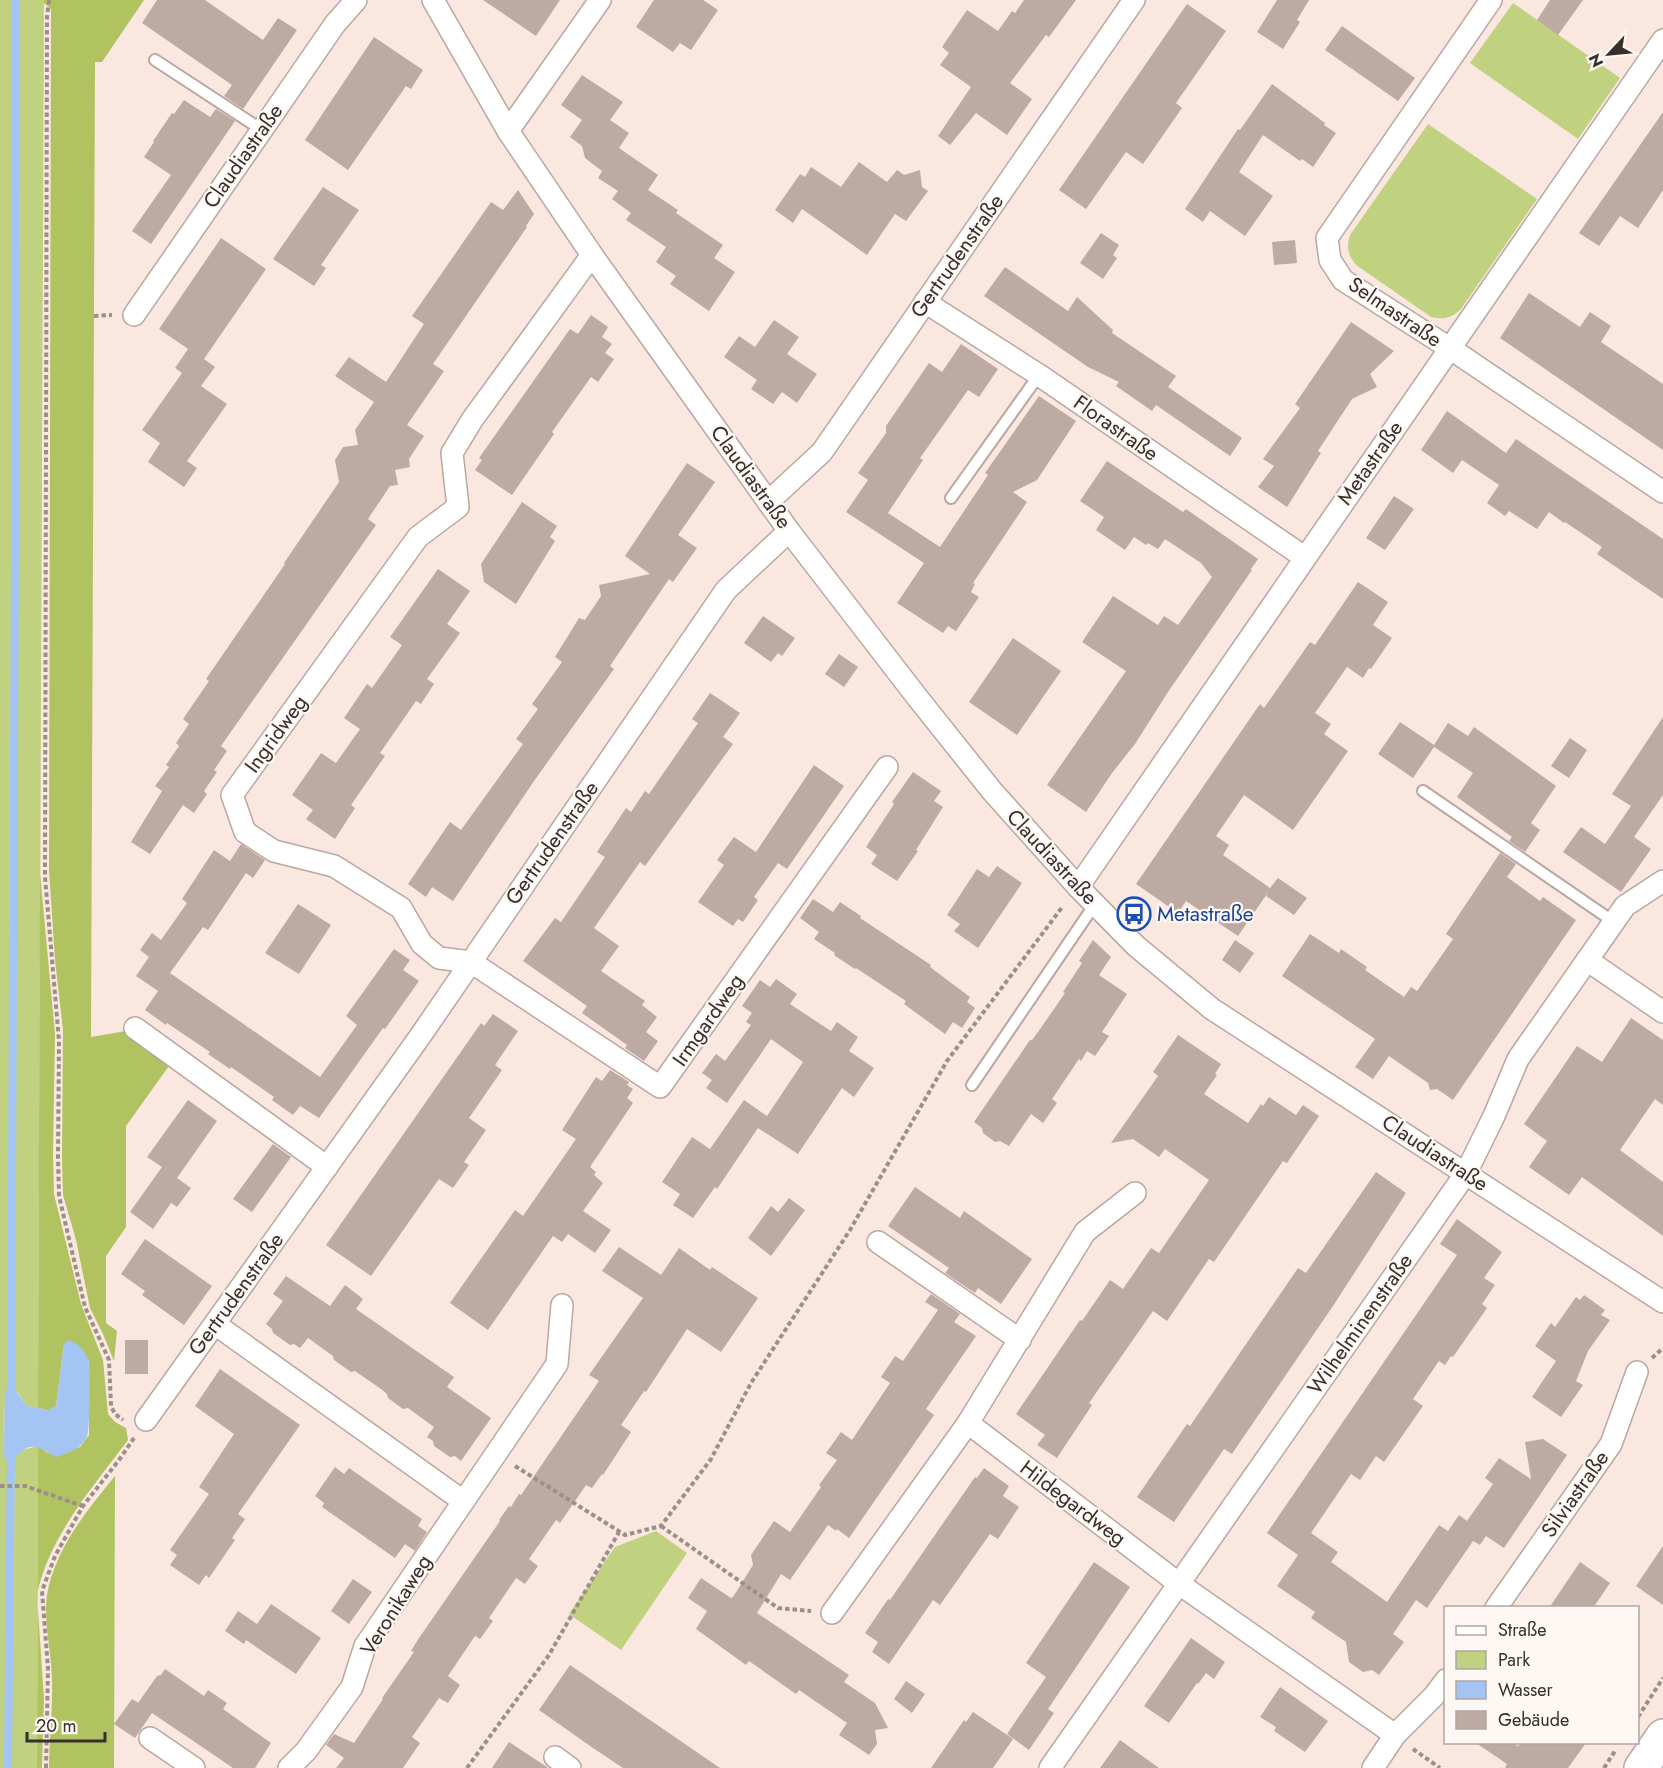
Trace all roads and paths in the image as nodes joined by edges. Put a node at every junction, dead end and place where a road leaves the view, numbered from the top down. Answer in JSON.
{"nodes":[{"id":1,"x":49,"y":0,"type":"edge"},
{"id":2,"x":356,"y":0,"type":"edge"},
{"id":3,"x":432,"y":0,"type":"edge"},
{"id":4,"x":600,"y":0,"type":"edge"},
{"id":5,"x":1134,"y":0,"type":"edge"},
{"id":6,"x":1491,"y":0,"type":"edge"},
{"id":7,"x":1663,"y":40,"type":"edge"},
{"id":8,"x":154,"y":60,"type":"dead end"},
{"id":9,"x":262,"y":130,"type":"junction"},
{"id":10,"x":508,"y":131,"type":"junction"},
{"id":11,"x":592,"y":255,"type":"junction"},
{"id":12,"x":925,"y":302,"type":"junction"},
{"id":13,"x":134,"y":315,"type":"dead end"},
{"id":14,"x":1451,"y":349,"type":"junction"},
{"id":15,"x":1039,"y":375,"type":"junction"},
{"id":16,"x":1663,"y":492,"type":"edge"},
{"id":17,"x":951,"y":498,"type":"dead end"},
{"id":18,"x":768,"y":502,"type":"junction"},
{"id":19,"x":789,"y":531,"type":"junction"},
{"id":20,"x":1304,"y":557,"type":"junction"},
{"id":21,"x":887,"y":767,"type":"dead end"},
{"id":22,"x":1423,"y":791,"type":"dead end"},
{"id":23,"x":1663,"y":880,"type":"edge"},
{"id":24,"x":1078,"y":886,"type":"junction"},
{"id":25,"x":1095,"y":904,"type":"junction"},
{"id":26,"x":1614,"y":922,"type":"junction"},
{"id":27,"x":1587,"y":960,"type":"junction"},
{"id":28,"x":471,"y":962,"type":"junction"},
{"id":29,"x":1663,"y":1012,"type":"edge"},
{"id":30,"x":135,"y":1028,"type":"dead end"},
{"id":31,"x":972,"y":1085,"type":"dead end"},
{"id":32,"x":327,"y":1167,"type":"junction"},
{"id":33,"x":1466,"y":1173,"type":"junction"},
{"id":34,"x":1135,"y":1193,"type":"dead end"},
{"id":35,"x":878,"y":1242,"type":"dead end"},
{"id":36,"x":1663,"y":1302,"type":"edge"},
{"id":37,"x":562,"y":1305,"type":"dead end"},
{"id":38,"x":215,"y":1324,"type":"junction"},
{"id":39,"x":1020,"y":1340,"type":"junction"},
{"id":40,"x":1637,"y":1372,"type":"dead end"},
{"id":41,"x":968,"y":1423,"type":"junction"},
{"id":42,"x":137,"y":1426,"type":"junction"},
{"id":43,"x":496,"y":1455,"type":"junction"},
{"id":44,"x":0,"y":1486,"type":"edge"},
{"id":45,"x":463,"y":1501,"type":"junction"},
{"id":46,"x":83,"y":1506,"type":"junction"},
{"id":47,"x":661,"y":1526,"type":"junction"},
{"id":48,"x":619,"y":1531,"type":"junction"},
{"id":49,"x":1178,"y":1583,"type":"junction"},
{"id":50,"x":1497,"y":1606,"type":"edge"},
{"id":51,"x":832,"y":1613,"type":"joint"},
{"id":52,"x":1663,"y":1678,"type":"edge"},
{"id":53,"x":1444,"y":1683,"type":"edge"},
{"id":54,"x":1639,"y":1715,"type":"edge"},
{"id":55,"x":1395,"y":1735,"type":"junction"},
{"id":56,"x":1663,"y":1736,"type":"edge"},
{"id":57,"x":150,"y":1738,"type":"dead end"},
{"id":58,"x":1619,"y":1744,"type":"edge"},
{"id":59,"x":46,"y":1768,"type":"edge"},
{"id":60,"x":194,"y":1768,"type":"edge"},
{"id":61,"x":289,"y":1768,"type":"edge"},
{"id":62,"x":467,"y":1768,"type":"edge"},
{"id":63,"x":1050,"y":1768,"type":"edge"},
{"id":64,"x":1373,"y":1768,"type":"edge"},
{"id":65,"x":1440,"y":1768,"type":"edge"},
{"id":66,"x":1604,"y":1768,"type":"edge"},
{"id":67,"x":1641,"y":1768,"type":"edge"}],
"edges":[{"from":1,"to":42,"type":"path"},
{"from":2,"to":9,"type":"street","name":"Claudiastraße"},
{"from":3,"to":10,"type":"street","name":"Claudiastraße"},
{"from":4,"to":10,"type":"street"},
{"from":5,"to":12,"type":"street","name":"Gertrudenstraße"},
{"from":6,"to":14,"type":"street","name":"Selmastraße"},
{"from":7,"to":14,"type":"street","name":"Metastraße"},
{"from":8,"to":9,"type":"lane"},
{"from":9,"to":13,"type":"street","name":"Claudiastraße"},
{"from":10,"to":11,"type":"street","name":"Claudiastraße"},
{"from":11,"to":18,"type":"street","name":"Claudiastraße"},
{"from":11,"to":28,"type":"street","name":"Ingridweg"},
{"from":12,"to":15,"type":"street","name":"Florastraße"},
{"from":12,"to":18,"type":"street","name":"Gertrudenstraße"},
{"from":14,"to":16,"type":"street","name":"Selmastraße"},
{"from":14,"to":20,"type":"street","name":"Metastraße"},
{"from":15,"to":17,"type":"lane"},
{"from":15,"to":20,"type":"street","name":"Florastraße"},
{"from":18,"to":19,"type":"street","name":"Claudiastraße"},
{"from":19,"to":24,"type":"street","name":"Claudiastraße"},
{"from":19,"to":28,"type":"street","name":"Gertrudenstraße"},
{"from":20,"to":24,"type":"street","name":"Metastraße"},
{"from":21,"to":28,"type":"street","name":"Irmgardweg"},
{"from":22,"to":26,"type":"lane"},
{"from":23,"to":26,"type":"street","name":"Wilhelminenstraße"},
{"from":24,"to":25,"type":"street","name":"Claudiastraße"},
{"from":24,"to":47,"type":"path"},
{"from":25,"to":31,"type":"lane"},
{"from":25,"to":33,"type":"street","name":"Claudiastraße"},
{"from":26,"to":27,"type":"street","name":"Wilhelminenstraße"},
{"from":27,"to":29,"type":"street"},
{"from":27,"to":33,"type":"street","name":"Wilhelminenstraße"},
{"from":28,"to":32,"type":"street","name":"Gertrudenstraße"},
{"from":30,"to":32,"type":"street"},
{"from":32,"to":38,"type":"street","name":"Gertrudenstraße"},
{"from":33,"to":36,"type":"street","name":"Claudiastraße"},
{"from":33,"to":49,"type":"street","name":"Wilhelminenstraße"},
{"from":34,"to":39,"type":"street"},
{"from":35,"to":39,"type":"street"},
{"from":37,"to":43,"type":"street","name":"Veronikaweg"},
{"from":38,"to":42,"type":"street","name":"Gertrudenstraße"},
{"from":38,"to":45,"type":"street"},
{"from":39,"to":41,"type":"street"},
{"from":40,"to":50,"type":"street","name":"Silviastraße"},
{"from":41,"to":49,"type":"street","name":"Hildegardweg"},
{"from":41,"to":51,"type":"street"},
{"from":42,"to":46,"type":"path"},
{"from":43,"to":45,"type":"street","name":"Veronikaweg"},
{"from":43,"to":48,"type":"path"},
{"from":44,"to":46,"type":"path"},
{"from":45,"to":61,"type":"street","name":"Veronikaweg"},
{"from":46,"to":59,"type":"path"},
{"from":47,"to":48,"type":"path"},
{"from":47,"to":51,"type":"path"},
{"from":48,"to":62,"type":"path"},
{"from":49,"to":55,"type":"street"},
{"from":49,"to":63,"type":"street","name":"Wilhelminenstraße"},
{"from":52,"to":54,"type":"path"},
{"from":53,"to":55,"type":"street"},
{"from":55,"to":64,"type":"street"},
{"from":55,"to":65,"type":"path"},
{"from":56,"to":67,"type":"main road"},
{"from":57,"to":60,"type":"street"},
{"from":58,"to":66,"type":"path"}]}
